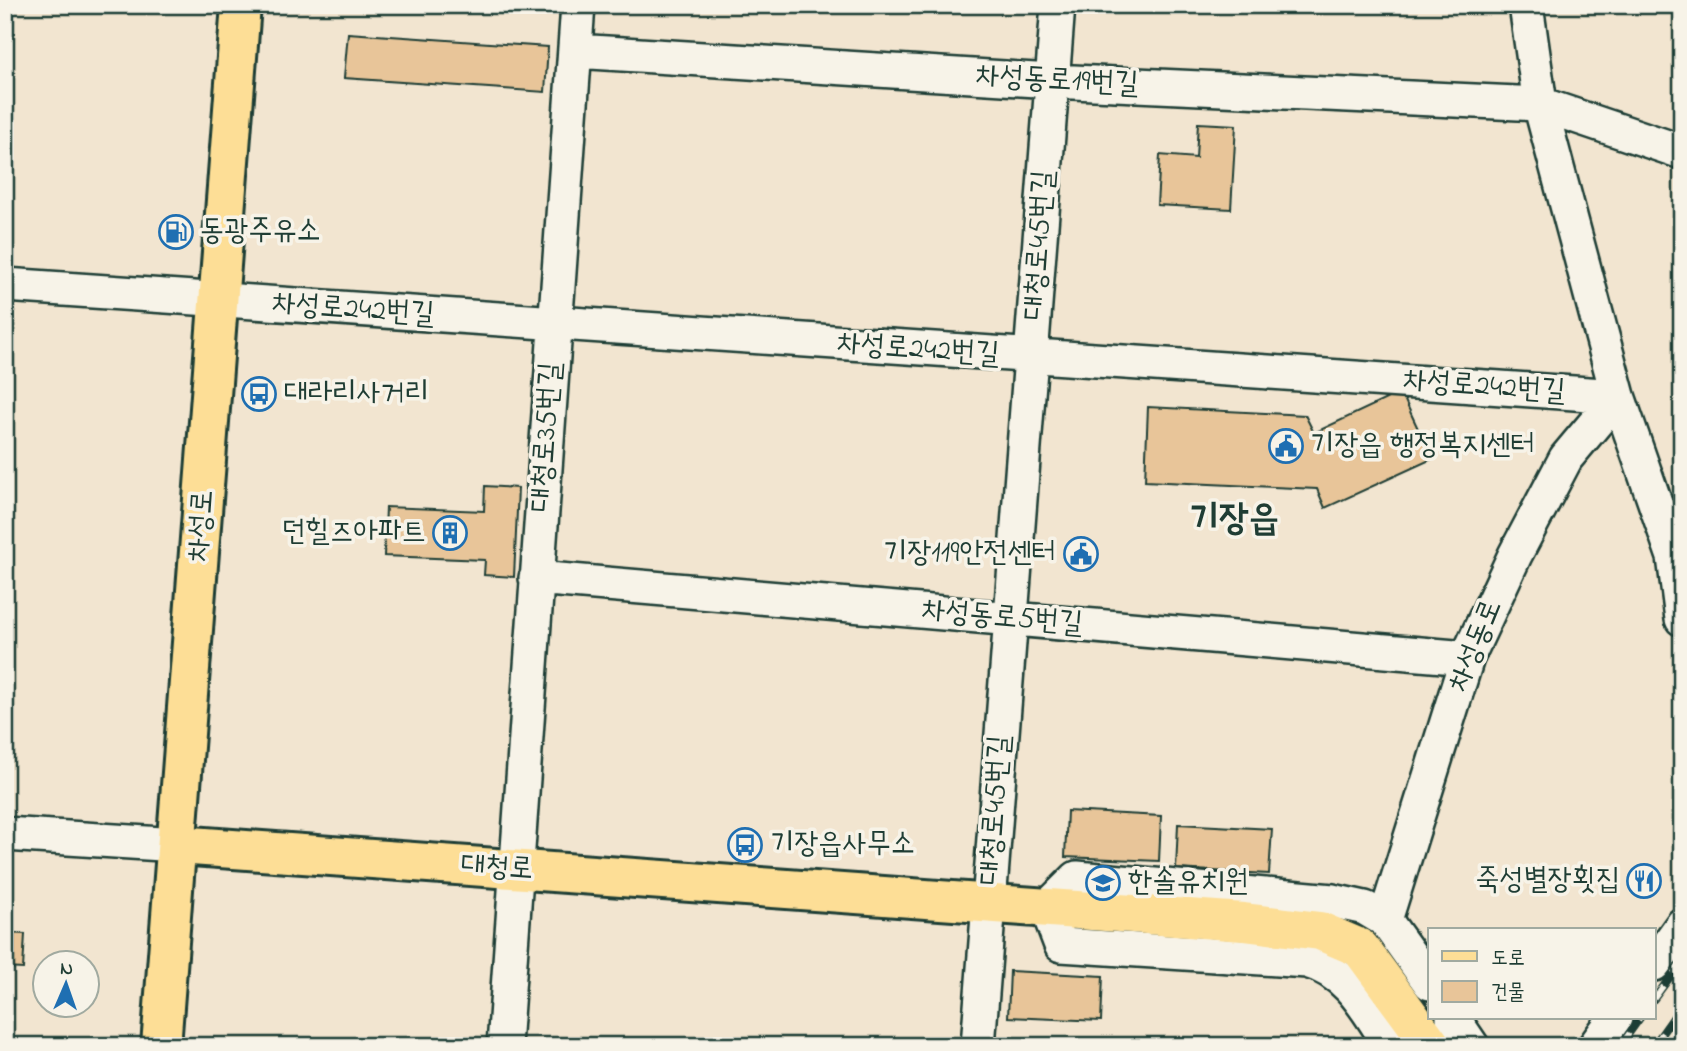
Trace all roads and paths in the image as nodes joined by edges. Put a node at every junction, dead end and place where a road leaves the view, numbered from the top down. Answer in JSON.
{"nodes":[{"id":1,"x":241,"y":5,"type":"edge"},
{"id":2,"x":578,"y":5,"type":"edge"},
{"id":3,"x":1058,"y":5,"type":"edge"},
{"id":4,"x":1526,"y":5,"type":"edge"},
{"id":5,"x":575,"y":51,"type":"junction"},
{"id":6,"x":1052,"y":81,"type":"junction"},
{"id":7,"x":1540,"y":104,"type":"junction"},
{"id":8,"x":1682,"y":152,"type":"edge"},
{"id":9,"x":5,"y":285,"type":"edge"},
{"id":10,"x":219,"y":301,"type":"junction"},
{"id":11,"x":555,"y":324,"type":"junction"},
{"id":12,"x":1031,"y":357,"type":"junction"},
{"id":13,"x":1618,"y":396,"type":"junction"},
{"id":14,"x":536,"y":578,"type":"junction"},
{"id":15,"x":1010,"y":618,"type":"junction"},
{"id":16,"x":1682,"y":619,"type":"edge"},
{"id":17,"x":1467,"y":658,"type":"junction"},
{"id":18,"x":5,"y":834,"type":"edge"},
{"id":19,"x":178,"y":845,"type":"junction"},
{"id":20,"x":516,"y":869,"type":"junction"},
{"id":21,"x":989,"y":903,"type":"junction"},
{"id":22,"x":1047,"y":908,"type":"junction"},
{"id":23,"x":1384,"y":920,"type":"junction"},
{"id":24,"x":1682,"y":925,"type":"edge"},
{"id":25,"x":1656,"y":961,"type":"edge"},
{"id":26,"x":1428,"y":980,"type":"edge"},
{"id":27,"x":1454,"y":1020,"type":"edge"},
{"id":28,"x":1614,"y":1020,"type":"edge"},
{"id":29,"x":161,"y":1046,"type":"edge"},
{"id":30,"x":504,"y":1046,"type":"edge"},
{"id":31,"x":978,"y":1046,"type":"edge"},
{"id":32,"x":1391,"y":1046,"type":"edge"},
{"id":33,"x":1432,"y":1046,"type":"edge"},
{"id":34,"x":1472,"y":1046,"type":"edge"},
{"id":35,"x":1595,"y":1046,"type":"edge"}],
"edges":[{"from":1,"to":10,"type":"main road","name":"차성로"},
{"from":2,"to":5,"type":"street","name":"대청로35번길"},
{"from":3,"to":6,"type":"street","name":"대청로45번길"},
{"from":4,"to":7,"type":"street"},
{"from":5,"to":6,"type":"street","name":"차성동로19번길"},
{"from":5,"to":11,"type":"street","name":"대청로35번길"},
{"from":6,"to":7,"type":"street","name":"차성동로19번길"},
{"from":6,"to":12,"type":"street","name":"대청로45번길"},
{"from":7,"to":8,"type":"street","name":"차성동로19번길"},
{"from":7,"to":13,"type":"street"},
{"from":9,"to":10,"type":"street","name":"차성로242번길"},
{"from":10,"to":11,"type":"street","name":"차성로242번길"},
{"from":10,"to":19,"type":"main road","name":"차성로"},
{"from":11,"to":12,"type":"street","name":"차성로242번길"},
{"from":11,"to":14,"type":"street","name":"대청로35번길"},
{"from":12,"to":13,"type":"street","name":"차성로242번길"},
{"from":12,"to":15,"type":"street","name":"대청로45번길"},
{"from":13,"to":16,"type":"street"},
{"from":13,"to":17,"type":"street","name":"차성동로"},
{"from":14,"to":15,"type":"street","name":"차성동로5번길"},
{"from":14,"to":20,"type":"street","name":"대청로35번길"},
{"from":15,"to":17,"type":"street","name":"차성동로5번길"},
{"from":15,"to":21,"type":"street","name":"대청로45번길"},
{"from":17,"to":23,"type":"street","name":"차성동로"},
{"from":18,"to":19,"type":"street","name":"대청로"},
{"from":19,"to":20,"type":"main road","name":"대청로"},
{"from":19,"to":29,"type":"main road","name":"차성로"},
{"from":20,"to":21,"type":"main road","name":"대청로"},
{"from":20,"to":30,"type":"street","name":"대청로35번길"},
{"from":21,"to":22,"type":"main road","name":"대청로"},
{"from":21,"to":31,"type":"street"},
{"from":22,"to":23,"type":"street"},
{"from":22,"to":32,"type":"street"},
{"from":22,"to":33,"type":"main road","name":"대청로"},
{"from":23,"to":26,"type":"street"},
{"from":24,"to":25,"type":"street"},
{"from":27,"to":34,"type":"street"},
{"from":28,"to":35,"type":"street"}]}
